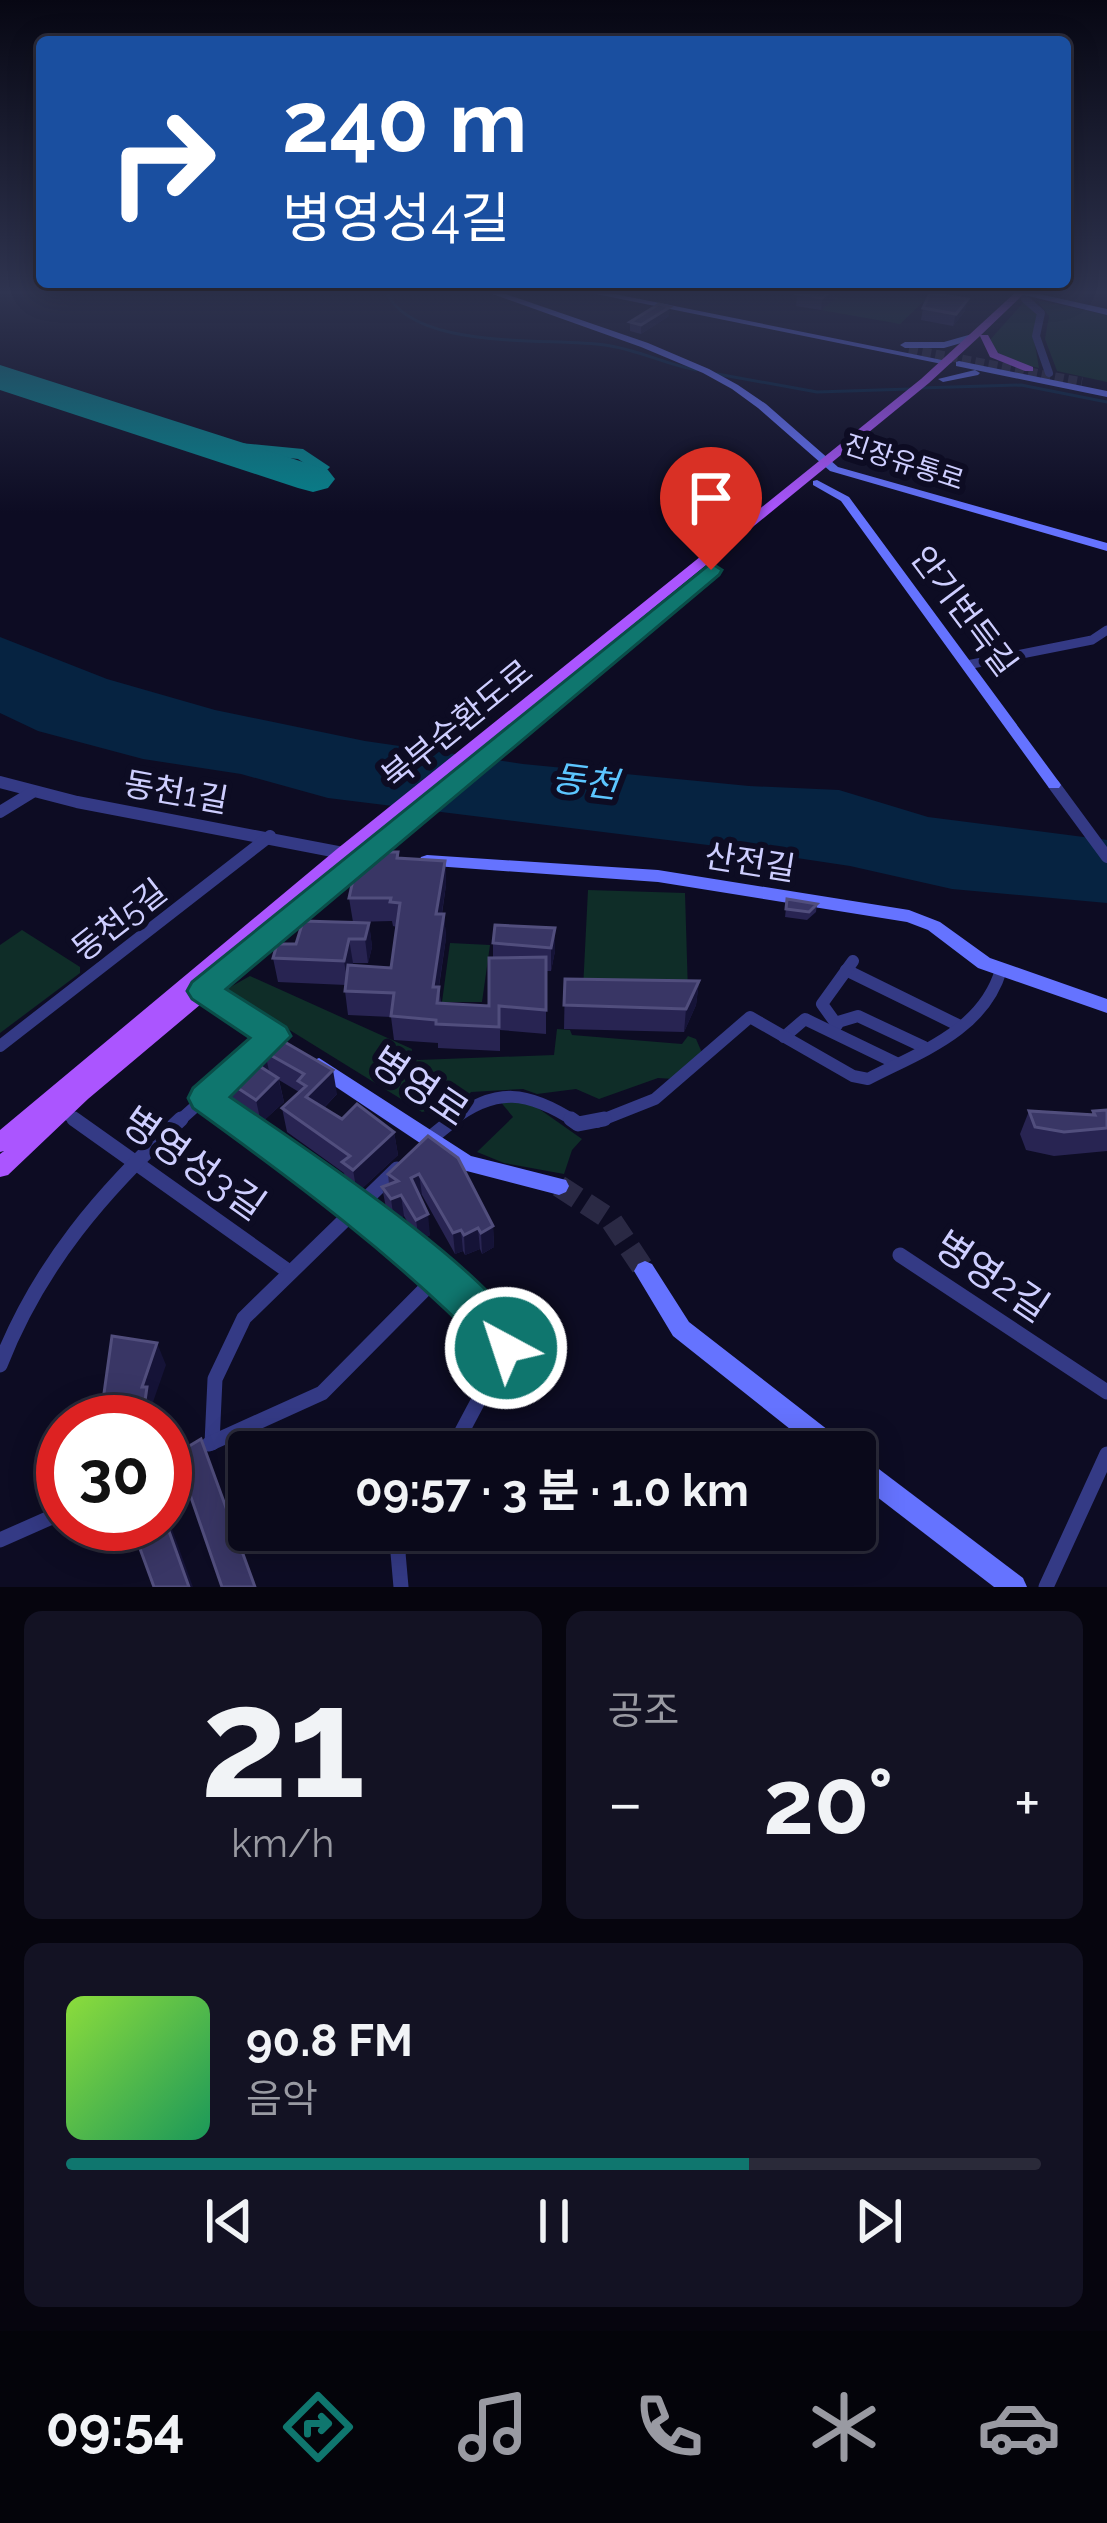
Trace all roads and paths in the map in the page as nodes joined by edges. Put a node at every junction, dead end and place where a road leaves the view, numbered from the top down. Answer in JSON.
{"nodes":[{"id":1,"x":688,"y":364,"type":"edge"},
{"id":2,"x":923,"y":364,"type":"edge"},
{"id":3,"x":951,"y":364,"type":"edge"},
{"id":4,"x":953,"y":364,"type":"edge"},
{"id":5,"x":977,"y":364,"type":"edge"},
{"id":6,"x":993,"y":364,"type":"edge"},
{"id":7,"x":1017,"y":364,"type":"edge"},
{"id":8,"x":1046,"y":364,"type":"edge"},
{"id":9,"x":1029,"y":369,"type":"junction"},
{"id":10,"x":1049,"y":373,"type":"junction"},
{"id":11,"x":1015,"y":374,"type":"junction"},
{"id":12,"x":941,"y":380,"type":"junction"},
{"id":13,"x":1081,"y":384,"type":"tunnel mouth"},
{"id":14,"x":925,"y":385,"type":"junction"},
{"id":15,"x":1107,"y":389,"type":"edge"},
{"id":16,"x":833,"y":465,"type":"junction"},
{"id":17,"x":817,"y":483,"type":"junction"},
{"id":18,"x":1107,"y":543,"type":"edge"},
{"id":19,"x":1107,"y":630,"type":"edge"},
{"id":20,"x":968,"y":665,"type":"junction"},
{"id":21,"x":527,"y":714,"type":"junction"},
{"id":22,"x":0,"y":782,"type":"edge"},
{"id":23,"x":1054,"y":785,"type":"joint"},
{"id":24,"x":31,"y":793,"type":"junction"},
{"id":25,"x":0,"y":812,"type":"edge"},
{"id":26,"x":270,"y":836,"type":"junction"},
{"id":27,"x":353,"y":855,"type":"junction"},
{"id":28,"x":1107,"y":857,"type":"edge"},
{"id":29,"x":386,"y":859,"type":"edge"},
{"id":30,"x":409,"y":860,"type":"edge"},
{"id":31,"x":1001,"y":970,"type":"junction"},
{"id":32,"x":196,"y":986,"type":"junction"},
{"id":33,"x":1107,"y":1006,"type":"edge"},
{"id":34,"x":960,"y":1026,"type":"junction"},
{"id":35,"x":836,"y":1028,"type":"junction"},
{"id":36,"x":274,"y":1036,"type":"junction"},
{"id":37,"x":784,"y":1037,"type":"junction"},
{"id":38,"x":0,"y":1046,"type":"edge"},
{"id":39,"x":924,"y":1047,"type":"junction"},
{"id":40,"x":257,"y":1052,"type":"edge"},
{"id":41,"x":896,"y":1064,"type":"junction"},
{"id":42,"x":239,"y":1067,"type":"edge"},
{"id":43,"x":205,"y":1098,"type":"junction"},
{"id":44,"x":62,"y":1109,"type":"junction"},
{"id":45,"x":430,"y":1138,"type":"junction"},
{"id":46,"x":0,"y":1143,"type":"edge"},
{"id":47,"x":133,"y":1162,"type":"junction"},
{"id":48,"x":0,"y":1168,"type":"edge"},
{"id":49,"x":559,"y":1186,"type":"tunnel mouth"},
{"id":50,"x":357,"y":1206,"type":"junction"},
{"id":51,"x":900,"y":1255,"type":"dead end"},
{"id":52,"x":288,"y":1271,"type":"junction"},
{"id":53,"x":645,"y":1271,"type":"tunnel mouth"},
{"id":54,"x":440,"y":1275,"type":"junction"},
{"id":55,"x":0,"y":1365,"type":"edge"},
{"id":56,"x":1107,"y":1392,"type":"edge"},
{"id":57,"x":462,"y":1431,"type":"edge"},
{"id":58,"x":811,"y":1431,"type":"edge"},
{"id":59,"x":212,"y":1442,"type":"junction"},
{"id":60,"x":192,"y":1452,"type":"edge"},
{"id":61,"x":1107,"y":1454,"type":"edge"},
{"id":62,"x":876,"y":1481,"type":"edge"},
{"id":63,"x":36,"y":1524,"type":"edge"},
{"id":64,"x":0,"y":1540,"type":"edge"},
{"id":65,"x":399,"y":1551,"type":"edge"},
{"id":66,"x":401,"y":1587,"type":"edge"},
{"id":67,"x":1014,"y":1587,"type":"edge"},
{"id":68,"x":1046,"y":1587,"type":"edge"}],
"edges":[{"from":1,"to":16,"type":"street"},
{"from":2,"to":14,"type":"street"},
{"from":3,"to":14,"type":"main road","name":"북부순환도로"},
{"from":4,"to":12,"type":"main road","name":"북부순환도로"},
{"from":5,"to":11,"type":"street"},
{"from":6,"to":9,"type":"street"},
{"from":7,"to":9,"type":"main road"},
{"from":8,"to":10,"type":"street"},
{"from":9,"to":10,"type":"street"},
{"from":10,"to":15,"type":"street"},
{"from":11,"to":12,"type":"street"},
{"from":11,"to":15,"type":"street"},
{"from":12,"to":14,"type":"main road","name":"북부순환도로"},
{"from":13,"to":15,"type":"street"},
{"from":14,"to":16,"type":"main road","name":"북부순환도로"},
{"from":14,"to":16,"type":"main road","name":"북부순환도로"},
{"from":16,"to":17,"type":"main road","name":"북부순환도로"},
{"from":16,"to":18,"type":"street","name":"진장유통로"},
{"from":16,"to":21,"type":"main road","name":"북부순환도로"},
{"from":17,"to":20,"type":"street","name":"안기번득길"},
{"from":17,"to":21,"type":"main road","name":"북부순환도로"},
{"from":19,"to":20,"type":"street"},
{"from":20,"to":23,"type":"street","name":"안기번득길"},
{"from":21,"to":27,"type":"main road","name":"북부순환도로"},
{"from":22,"to":24,"type":"street","name":"동천1길"},
{"from":23,"to":28,"type":"street"},
{"from":24,"to":25,"type":"street"},
{"from":24,"to":26,"type":"street","name":"동천1길"},
{"from":26,"to":27,"type":"street","name":"동천1길"},
{"from":26,"to":38,"type":"street","name":"동천5길"},
{"from":27,"to":29,"type":"street"},
{"from":27,"to":32,"type":"main road","name":"북부순환도로"},
{"from":30,"to":31,"type":"street","name":"산전길"},
{"from":31,"to":33,"type":"street","name":"산전길"},
{"from":31,"to":34,"type":"street"},
{"from":32,"to":36,"type":"street","name":"병영로"},
{"from":32,"to":44,"type":"main road","name":"북부순환도로"},
{"from":32,"to":46,"type":"main road","name":"북부순환도로"},
{"from":34,"to":35,"type":"street"},
{"from":34,"to":39,"type":"street"},
{"from":35,"to":37,"type":"street"},
{"from":35,"to":39,"type":"street"},
{"from":35,"to":41,"type":"street"},
{"from":36,"to":40,"type":"street"},
{"from":36,"to":45,"type":"street","name":"병영로"},
{"from":37,"to":41,"type":"street"},
{"from":37,"to":45,"type":"street"},
{"from":39,"to":41,"type":"street"},
{"from":42,"to":43,"type":"street"},
{"from":43,"to":47,"type":"street"},
{"from":43,"to":50,"type":"street"},
{"from":44,"to":47,"type":"street","name":"병영성3길"},
{"from":44,"to":48,"type":"main road","name":"북부순환도로"},
{"from":45,"to":49,"type":"street","name":"병영로"},
{"from":45,"to":50,"type":"street"},
{"from":47,"to":52,"type":"street","name":"병영성3길"},
{"from":47,"to":55,"type":"street"},
{"from":50,"to":52,"type":"street"},
{"from":50,"to":54,"type":"street"},
{"from":51,"to":56,"type":"street","name":"병영2길"},
{"from":52,"to":59,"type":"street"},
{"from":53,"to":58,"type":"street"},
{"from":54,"to":57,"type":"street"},
{"from":54,"to":59,"type":"street"},
{"from":59,"to":60,"type":"street"},
{"from":61,"to":68,"type":"street"},
{"from":62,"to":67,"type":"street"},
{"from":63,"to":64,"type":"street"},
{"from":65,"to":66,"type":"street"}]}
